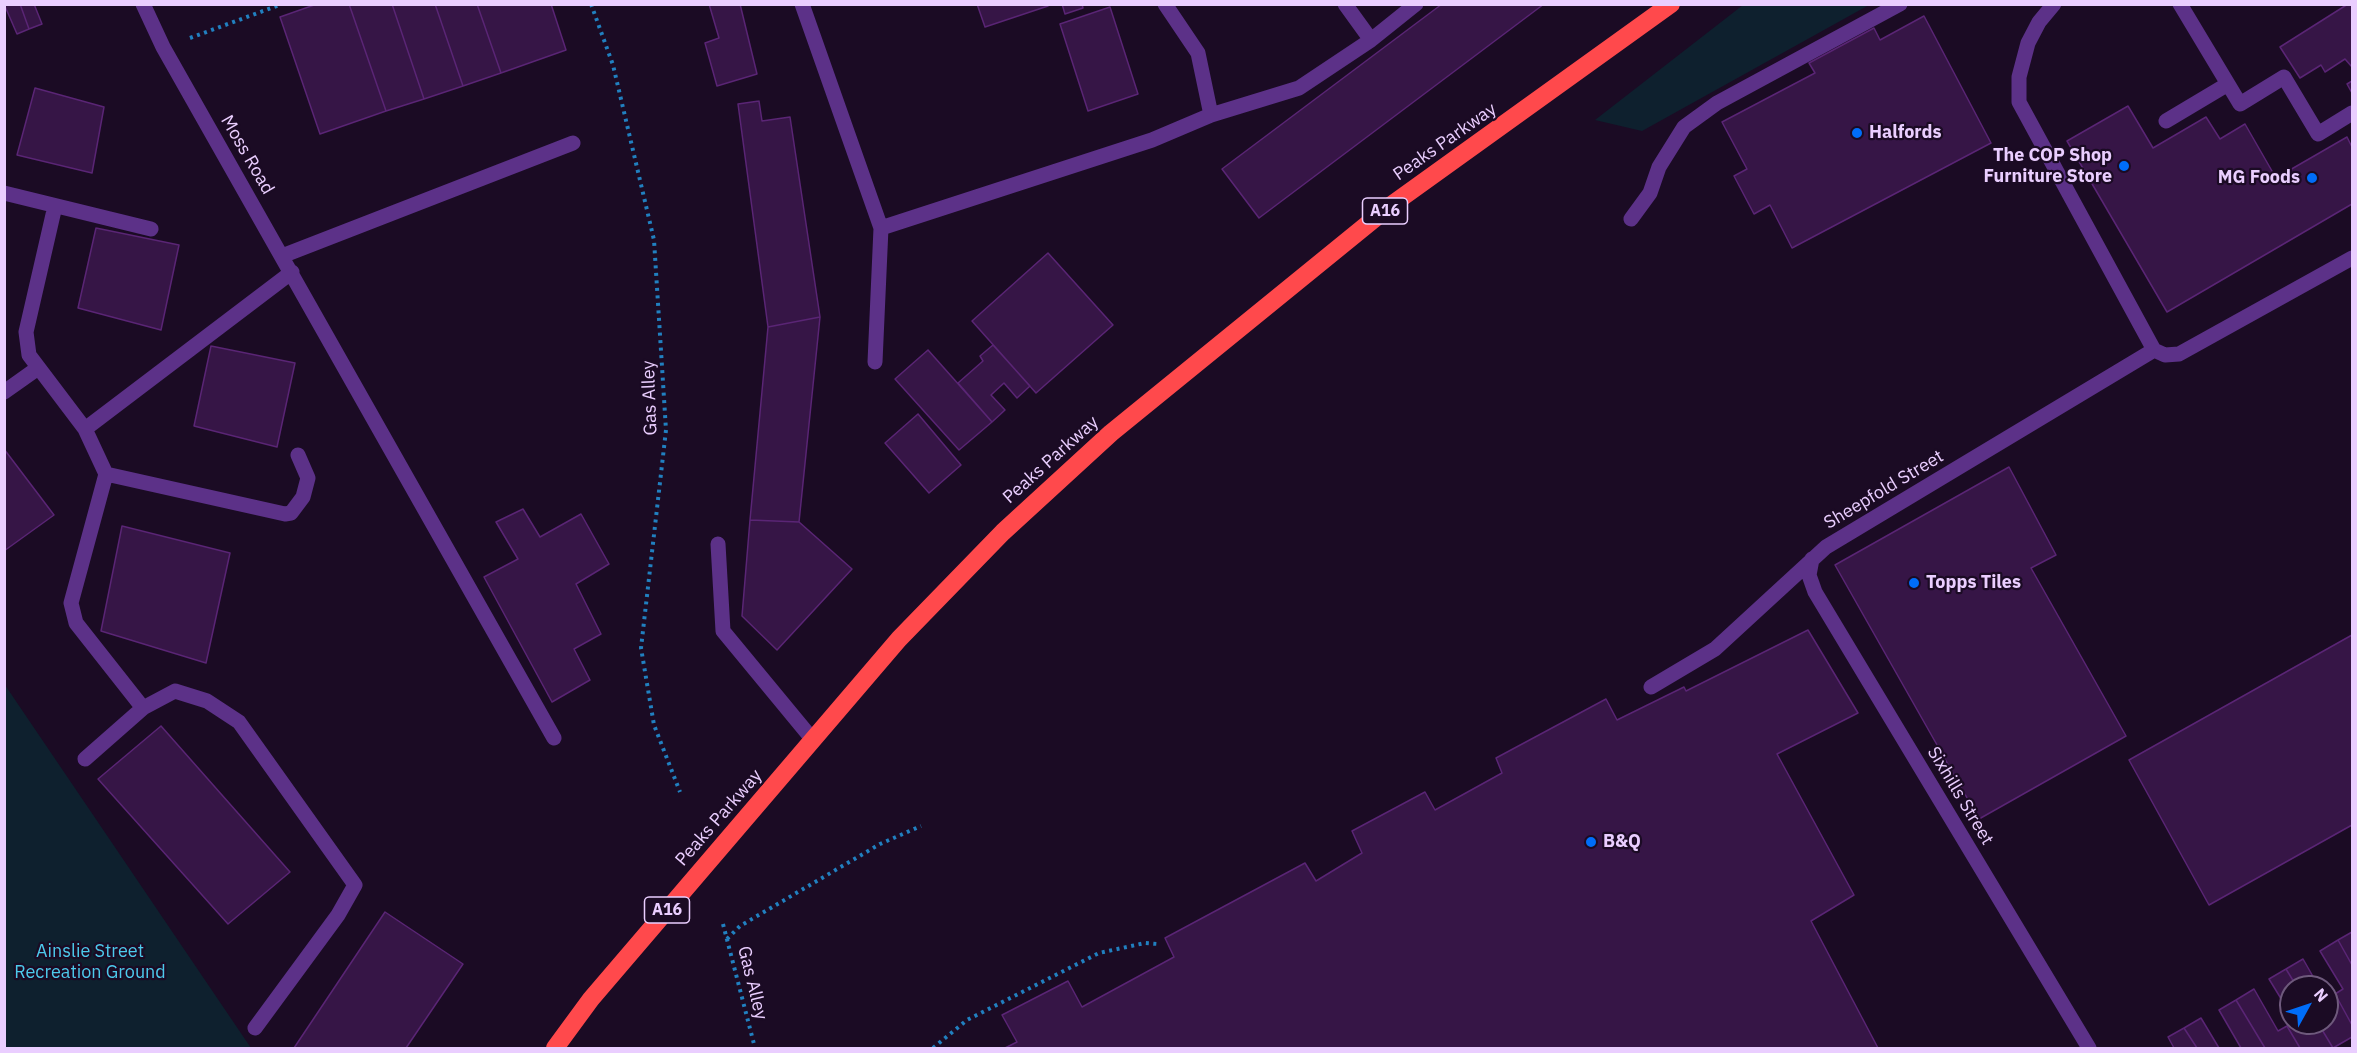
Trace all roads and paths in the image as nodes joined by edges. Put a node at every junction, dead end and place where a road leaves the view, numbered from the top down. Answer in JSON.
{"nodes":[{"id":1,"x":143,"y":4,"type":"edge"},
{"id":2,"x":282,"y":4,"type":"edge"},
{"id":3,"x":591,"y":4,"type":"edge"},
{"id":4,"x":802,"y":4,"type":"edge"},
{"id":5,"x":1165,"y":4,"type":"edge"},
{"id":6,"x":1345,"y":4,"type":"edge"},
{"id":7,"x":1416,"y":4,"type":"edge"},
{"id":8,"x":1671,"y":4,"type":"edge"},
{"id":9,"x":1900,"y":4,"type":"edge"},
{"id":10,"x":2054,"y":4,"type":"edge"},
{"id":11,"x":2180,"y":4,"type":"edge"},
{"id":12,"x":1371,"y":40,"type":"junction"},
{"id":13,"x":163,"y":47,"type":"junction"},
{"id":14,"x":2228,"y":84,"type":"junction"},
{"id":15,"x":2352,"y":113,"type":"edge"},
{"id":16,"x":1211,"y":116,"type":"junction"},
{"id":17,"x":2166,"y":121,"type":"dead end"},
{"id":18,"x":573,"y":143,"type":"dead end"},
{"id":19,"x":4,"y":193,"type":"edge"},
{"id":20,"x":55,"y":206,"type":"junction"},
{"id":21,"x":1630,"y":219,"type":"dead end"},
{"id":22,"x":881,"y":228,"type":"junction"},
{"id":23,"x":151,"y":229,"type":"dead end"},
{"id":24,"x":282,"y":255,"type":"junction"},
{"id":25,"x":2352,"y":258,"type":"edge"},
{"id":26,"x":291,"y":272,"type":"junction"},
{"id":27,"x":2160,"y":353,"type":"junction"},
{"id":28,"x":875,"y":362,"type":"dead end"},
{"id":29,"x":38,"y":368,"type":"junction"},
{"id":30,"x":4,"y":392,"type":"edge"},
{"id":31,"x":85,"y":429,"type":"junction"},
{"id":32,"x":298,"y":455,"type":"dead end"},
{"id":33,"x":106,"y":474,"type":"junction"},
{"id":34,"x":718,"y":544,"type":"dead end"},
{"id":35,"x":1812,"y":560,"type":"junction"},
{"id":36,"x":1651,"y":687,"type":"dead end"},
{"id":37,"x":143,"y":708,"type":"junction"},
{"id":38,"x":554,"y":738,"type":"dead end"},
{"id":39,"x":813,"y":740,"type":"junction"},
{"id":40,"x":85,"y":759,"type":"dead end"},
{"id":41,"x":680,"y":792,"type":"dead end"},
{"id":42,"x":921,"y":826,"type":"dead end"},
{"id":43,"x":723,"y":924,"type":"dead end"},
{"id":44,"x":727,"y":939,"type":"junction"},
{"id":45,"x":1158,"y":944,"type":"dead end"},
{"id":46,"x":255,"y":1028,"type":"dead end"},
{"id":47,"x":555,"y":1048,"type":"edge"},
{"id":48,"x":755,"y":1048,"type":"edge"},
{"id":49,"x":933,"y":1048,"type":"edge"},
{"id":50,"x":2089,"y":1048,"type":"edge"}],
"edges":[{"from":1,"to":13,"type":"street","name":"Moss Road"},
{"from":2,"to":13,"type":"path"},
{"from":3,"to":41,"type":"path","name":"Gas Alley"},
{"from":4,"to":22,"type":"street"},
{"from":5,"to":16,"type":"street"},
{"from":6,"to":12,"type":"street"},
{"from":7,"to":12,"type":"street"},
{"from":8,"to":39,"type":"highway","name":"Peaks Parkway","number":"A16"},
{"from":9,"to":21,"type":"street"},
{"from":10,"to":27,"type":"street"},
{"from":11,"to":14,"type":"street"},
{"from":12,"to":16,"type":"street"},
{"from":13,"to":24,"type":"street","name":"Moss Road"},
{"from":14,"to":15,"type":"street"},
{"from":14,"to":17,"type":"street"},
{"from":16,"to":22,"type":"street"},
{"from":18,"to":24,"type":"street"},
{"from":19,"to":20,"type":"street"},
{"from":20,"to":23,"type":"street"},
{"from":20,"to":29,"type":"street"},
{"from":22,"to":28,"type":"street"},
{"from":24,"to":26,"type":"street","name":"Moss Road"},
{"from":25,"to":27,"type":"street","name":"Sheepfold Street"},
{"from":26,"to":31,"type":"street"},
{"from":26,"to":38,"type":"street","name":"Moss Road"},
{"from":27,"to":35,"type":"street","name":"Sheepfold Street"},
{"from":29,"to":30,"type":"street"},
{"from":29,"to":31,"type":"street"},
{"from":31,"to":33,"type":"street"},
{"from":32,"to":33,"type":"street"},
{"from":33,"to":37,"type":"street"},
{"from":34,"to":39,"type":"street"},
{"from":35,"to":36,"type":"street","name":"Sheepfold Street"},
{"from":35,"to":50,"type":"street","name":"Sixhills Street"},
{"from":37,"to":40,"type":"street"},
{"from":37,"to":46,"type":"street"},
{"from":39,"to":47,"type":"highway","name":"Peaks Parkway","number":"A16"},
{"from":42,"to":44,"type":"path"},
{"from":43,"to":44,"type":"path","name":"Gas Alley"},
{"from":44,"to":48,"type":"path","name":"Gas Alley"},
{"from":45,"to":49,"type":"path"}]}
